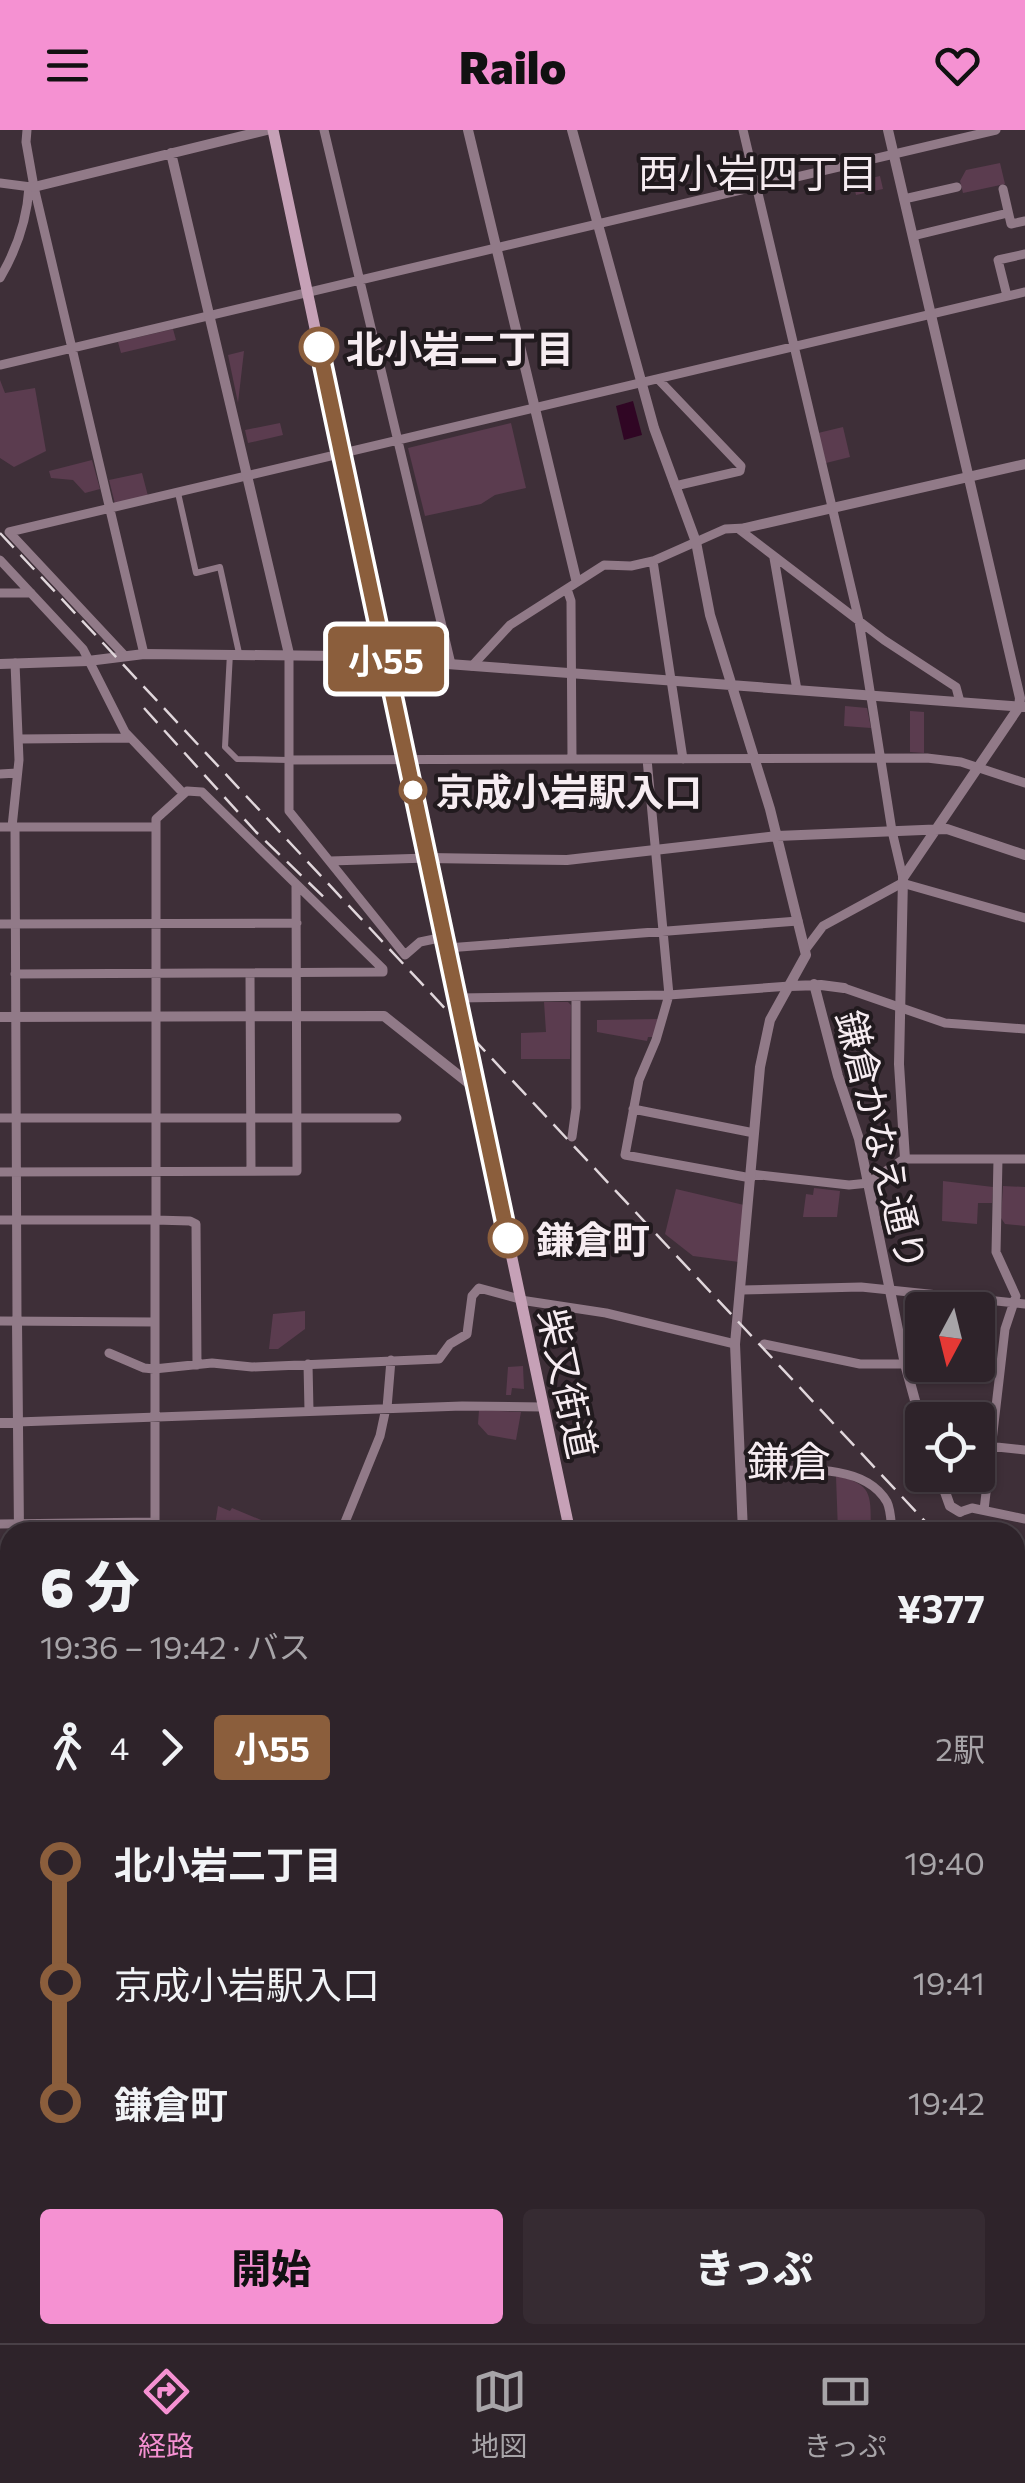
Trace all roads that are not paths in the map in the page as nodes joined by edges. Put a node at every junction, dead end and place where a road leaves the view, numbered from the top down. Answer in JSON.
{"nodes":[{"id":1,"x":28,"y":130,"type":"edge"},
{"id":2,"x":208,"y":130,"type":"edge"},
{"id":3,"x":270,"y":130,"type":"edge"},
{"id":4,"x":324,"y":130,"type":"edge"},
{"id":5,"x":468,"y":130,"type":"edge"},
{"id":6,"x":572,"y":130,"type":"edge"},
{"id":7,"x":743,"y":130,"type":"edge"},
{"id":8,"x":888,"y":130,"type":"edge"},
{"id":9,"x":996,"y":130,"type":"edge"},
{"id":10,"x":212,"y":143,"type":"junction"},
{"id":11,"x":171,"y":153,"type":"junction"},
{"id":12,"x":893,"y":154,"type":"junction"},
{"id":13,"x":0,"y":184,"type":"edge"},
{"id":14,"x":756,"y":186,"type":"junction"},
{"id":15,"x":956,"y":186,"type":"dead end"},
{"id":16,"x":29,"y":187,"type":"junction"},
{"id":17,"x":1003,"y":189,"type":"dead end"},
{"id":18,"x":904,"y":199,"type":"junction"},
{"id":19,"x":1008,"y":213,"type":"junction"},
{"id":20,"x":1025,"y":220,"type":"edge"},
{"id":21,"x":600,"y":223,"type":"junction"},
{"id":22,"x":913,"y":236,"type":"junction"},
{"id":23,"x":496,"y":248,"type":"junction"},
{"id":24,"x":1025,"y":254,"type":"edge"},
{"id":25,"x":1,"y":274,"type":"edge"},
{"id":26,"x":360,"y":280,"type":"junction"},
{"id":27,"x":1025,"y":292,"type":"edge"},
{"id":28,"x":308,"y":293,"type":"junction"},
{"id":29,"x":1007,"y":296,"type":"junction"},
{"id":30,"x":931,"y":314,"type":"junction"},
{"id":31,"x":209,"y":316,"type":"junction"},
{"id":32,"x":794,"y":347,"type":"junction"},
{"id":33,"x":72,"y":348,"type":"junction"},
{"id":34,"x":0,"y":365,"type":"edge"},
{"id":35,"x":658,"y":379,"type":"junction"},
{"id":36,"x":641,"y":382,"type":"junction"},
{"id":37,"x":534,"y":408,"type":"junction"},
{"id":38,"x":397,"y":440,"type":"junction"},
{"id":39,"x":342,"y":454,"type":"junction"},
{"id":40,"x":1025,"y":464,"type":"edge"},
{"id":41,"x":247,"y":476,"type":"junction"},
{"id":42,"x":969,"y":476,"type":"junction"},
{"id":43,"x":675,"y":486,"type":"junction"},
{"id":44,"x":178,"y":493,"type":"junction"},
{"id":45,"x":832,"y":507,"type":"junction"},
{"id":46,"x":110,"y":508,"type":"junction"},
{"id":47,"x":743,"y":529,"type":"junction"},
{"id":48,"x":696,"y":542,"type":"junction"},
{"id":49,"x":774,"y":558,"type":"junction"},
{"id":50,"x":0,"y":560,"type":"edge"},
{"id":51,"x":654,"y":561,"type":"junction"},
{"id":52,"x":576,"y":581,"type":"junction"},
{"id":53,"x":566,"y":589,"type":"junction"},
{"id":54,"x":0,"y":593,"type":"edge"},
{"id":55,"x":31,"y":593,"type":"junction"},
{"id":56,"x":859,"y":622,"type":"junction"},
{"id":57,"x":235,"y":653,"type":"junction"},
{"id":58,"x":144,"y":654,"type":"junction"},
{"id":59,"x":290,"y":654,"type":"junction"},
{"id":60,"x":125,"y":656,"type":"junction"},
{"id":61,"x":386,"y":659,"type":"junction"},
{"id":62,"x":88,"y":661,"type":"junction"},
{"id":63,"x":15,"y":663,"type":"junction"},
{"id":64,"x":0,"y":664,"type":"edge"},
{"id":65,"x":450,"y":664,"type":"junction"},
{"id":66,"x":472,"y":666,"type":"junction"},
{"id":67,"x":572,"y":673,"type":"junction"},
{"id":68,"x":672,"y":681,"type":"junction"},
{"id":69,"x":730,"y":685,"type":"junction"},
{"id":70,"x":797,"y":690,"type":"junction"},
{"id":71,"x":871,"y":696,"type":"junction"},
{"id":72,"x":960,"y":702,"type":"junction"},
{"id":73,"x":1022,"y":707,"type":"edge"},
{"id":74,"x":130,"y":738,"type":"junction"},
{"id":75,"x":18,"y":739,"type":"junction"},
{"id":76,"x":572,"y":758,"type":"junction"},
{"id":77,"x":881,"y":758,"type":"junction"},
{"id":78,"x":407,"y":759,"type":"junction"},
{"id":79,"x":647,"y":759,"type":"junction"},
{"id":80,"x":683,"y":759,"type":"junction"},
{"id":81,"x":289,"y":760,"type":"junction"},
{"id":82,"x":753,"y":760,"type":"junction"},
{"id":83,"x":978,"y":768,"type":"junction"},
{"id":84,"x":17,"y":773,"type":"junction"},
{"id":85,"x":0,"y":774,"type":"edge"},
{"id":86,"x":1025,"y":783,"type":"edge"},
{"id":87,"x":182,"y":793,"type":"junction"},
{"id":88,"x":156,"y":826,"type":"junction"},
{"id":89,"x":14,"y":827,"type":"junction"},
{"id":90,"x":0,"y":828,"type":"edge"},
{"id":91,"x":939,"y":829,"type":"junction"},
{"id":92,"x":892,"y":831,"type":"junction"},
{"id":93,"x":777,"y":836,"type":"junction"},
{"id":94,"x":656,"y":850,"type":"junction"},
{"id":95,"x":1025,"y":855,"type":"edge"},
{"id":96,"x":428,"y":858,"type":"junction"},
{"id":97,"x":330,"y":860,"type":"junction"},
{"id":98,"x":903,"y":880,"type":"junction"},
{"id":99,"x":296,"y":886,"type":"junction"},
{"id":100,"x":1025,"y":918,"type":"edge"},
{"id":101,"x":798,"y":921,"type":"junction"},
{"id":102,"x":297,"y":923,"type":"junction"},
{"id":103,"x":0,"y":924,"type":"edge"},
{"id":104,"x":16,"y":924,"type":"junction"},
{"id":105,"x":156,"y":924,"type":"junction"},
{"id":106,"x":664,"y":930,"type":"junction"},
{"id":107,"x":445,"y":942,"type":"junction"},
{"id":108,"x":805,"y":955,"type":"junction"},
{"id":109,"x":250,"y":972,"type":"junction"},
{"id":110,"x":297,"y":972,"type":"junction"},
{"id":111,"x":156,"y":973,"type":"junction"},
{"id":112,"x":15,"y":974,"type":"junction"},
{"id":113,"x":814,"y":984,"type":"junction"},
{"id":114,"x":790,"y":986,"type":"junction"},
{"id":115,"x":844,"y":988,"type":"joint"},
{"id":116,"x":668,"y":996,"type":"junction"},
{"id":117,"x":576,"y":997,"type":"junction"},
{"id":118,"x":457,"y":998,"type":"junction"},
{"id":119,"x":901,"y":1007,"type":"junction"},
{"id":120,"x":156,"y":1016,"type":"junction"},
{"id":121,"x":252,"y":1016,"type":"junction"},
{"id":122,"x":297,"y":1016,"type":"junction"},
{"id":123,"x":0,"y":1017,"type":"edge"},
{"id":124,"x":16,"y":1017,"type":"junction"},
{"id":125,"x":1025,"y":1029,"type":"edge"},
{"id":126,"x":476,"y":1089,"type":"junction"},
{"id":127,"x":634,"y":1109,"type":"junction"},
{"id":128,"x":0,"y":1118,"type":"edge"},
{"id":129,"x":16,"y":1118,"type":"junction"},
{"id":130,"x":157,"y":1118,"type":"junction"},
{"id":131,"x":252,"y":1118,"type":"junction"},
{"id":132,"x":297,"y":1118,"type":"junction"},
{"id":133,"x":397,"y":1118,"type":"dead end"},
{"id":134,"x":754,"y":1133,"type":"junction"},
{"id":135,"x":572,"y":1137,"type":"dead end"},
{"id":136,"x":905,"y":1159,"type":"junction"},
{"id":137,"x":998,"y":1159,"type":"junction"},
{"id":138,"x":1025,"y":1159,"type":"edge"},
{"id":139,"x":251,"y":1171,"type":"junction"},
{"id":140,"x":0,"y":1172,"type":"edge"},
{"id":141,"x":16,"y":1172,"type":"junction"},
{"id":142,"x":156,"y":1172,"type":"junction"},
{"id":143,"x":751,"y":1176,"type":"junction"},
{"id":144,"x":868,"y":1183,"type":"junction"},
{"id":145,"x":0,"y":1220,"type":"edge"},
{"id":146,"x":16,"y":1220,"type":"junction"},
{"id":147,"x":156,"y":1220,"type":"junction"},
{"id":148,"x":742,"y":1290,"type":"junction"},
{"id":149,"x":889,"y":1290,"type":"junction"},
{"id":150,"x":520,"y":1299,"type":"junction"},
{"id":151,"x":1020,"y":1303,"type":"edge"},
{"id":152,"x":0,"y":1321,"type":"edge"},
{"id":153,"x":17,"y":1321,"type":"junction"},
{"id":154,"x":155,"y":1322,"type":"junction"},
{"id":155,"x":735,"y":1344,"type":"junction"},
{"id":156,"x":764,"y":1344,"type":"dead end"},
{"id":157,"x":109,"y":1353,"type":"dead end"},
{"id":158,"x":391,"y":1360,"type":"junction"},
{"id":159,"x":308,"y":1364,"type":"junction"},
{"id":160,"x":905,"y":1364,"type":"joint"},
{"id":161,"x":197,"y":1365,"type":"junction"},
{"id":162,"x":154,"y":1368,"type":"junction"},
{"id":163,"x":543,"y":1407,"type":"junction"},
{"id":164,"x":387,"y":1408,"type":"junction"},
{"id":165,"x":309,"y":1411,"type":"junction"},
{"id":166,"x":155,"y":1416,"type":"junction"},
{"id":167,"x":995,"y":1417,"type":"edge"},
{"id":168,"x":0,"y":1422,"type":"edge"},
{"id":169,"x":17,"y":1422,"type":"junction"},
{"id":170,"x":995,"y":1446,"type":"edge"},
{"id":171,"x":1025,"y":1450,"type":"edge"},
{"id":172,"x":741,"y":1472,"type":"junction"},
{"id":173,"x":945,"y":1492,"type":"edge"},
{"id":174,"x":986,"y":1492,"type":"edge"},
{"id":175,"x":984,"y":1510,"type":"junction"},
{"id":176,"x":960,"y":1512,"type":"joint"},
{"id":177,"x":1025,"y":1519,"type":"edge"},
{"id":178,"x":20,"y":1522,"type":"edge"},
{"id":179,"x":155,"y":1522,"type":"edge"},
{"id":180,"x":345,"y":1522,"type":"edge"},
{"id":181,"x":568,"y":1522,"type":"edge"},
{"id":182,"x":743,"y":1522,"type":"edge"},
{"id":183,"x":891,"y":1522,"type":"edge"}],
"edges":[{"from":1,"to":16,"type":"street"},
{"from":2,"to":10,"type":"street"},
{"from":3,"to":10,"type":"street"},
{"from":3,"to":28,"type":"main road","name":"柴又街道"},
{"from":4,"to":26,"type":"street"},
{"from":5,"to":23,"type":"street"},
{"from":6,"to":21,"type":"street"},
{"from":7,"to":14,"type":"street"},
{"from":8,"to":12,"type":"street"},
{"from":9,"to":12,"type":"street"},
{"from":10,"to":11,"type":"street"},
{"from":11,"to":16,"type":"street"},
{"from":11,"to":31,"type":"street"},
{"from":12,"to":14,"type":"street"},
{"from":12,"to":18,"type":"street"},
{"from":13,"to":16,"type":"street"},
{"from":14,"to":21,"type":"street"},
{"from":14,"to":32,"type":"street"},
{"from":15,"to":18,"type":"street"},
{"from":16,"to":25,"type":"street"},
{"from":16,"to":33,"type":"street"},
{"from":17,"to":19,"type":"street"},
{"from":18,"to":22,"type":"street"},
{"from":19,"to":20,"type":"street"},
{"from":19,"to":22,"type":"street"},
{"from":21,"to":23,"type":"street"},
{"from":21,"to":36,"type":"street"},
{"from":22,"to":30,"type":"street"},
{"from":23,"to":26,"type":"street"},
{"from":23,"to":37,"type":"street"},
{"from":24,"to":29,"type":"street"},
{"from":26,"to":28,"type":"street"},
{"from":26,"to":38,"type":"street"},
{"from":27,"to":29,"type":"street"},
{"from":28,"to":31,"type":"street"},
{"from":28,"to":39,"type":"main road","name":"柴又街道"},
{"from":29,"to":30,"type":"street"},
{"from":30,"to":32,"type":"street"},
{"from":30,"to":42,"type":"street"},
{"from":31,"to":33,"type":"street"},
{"from":31,"to":41,"type":"street"},
{"from":32,"to":35,"type":"street"},
{"from":32,"to":45,"type":"street"},
{"from":33,"to":34,"type":"street"},
{"from":33,"to":46,"type":"street"},
{"from":35,"to":36,"type":"street"},
{"from":35,"to":43,"type":"street"},
{"from":36,"to":37,"type":"street"},
{"from":36,"to":43,"type":"street"},
{"from":37,"to":38,"type":"street"},
{"from":37,"to":52,"type":"street"},
{"from":38,"to":39,"type":"street"},
{"from":38,"to":65,"type":"street"},
{"from":39,"to":41,"type":"street"},
{"from":39,"to":61,"type":"main road","name":"柴又街道"},
{"from":40,"to":42,"type":"street"},
{"from":41,"to":44,"type":"street"},
{"from":41,"to":59,"type":"street"},
{"from":42,"to":45,"type":"street"},
{"from":42,"to":73,"type":"street"},
{"from":43,"to":48,"type":"street"},
{"from":44,"to":46,"type":"street"},
{"from":44,"to":57,"type":"street"},
{"from":45,"to":47,"type":"street"},
{"from":45,"to":56,"type":"street"},
{"from":46,"to":58,"type":"street"},
{"from":46,"to":60,"type":"street"},
{"from":47,"to":48,"type":"street"},
{"from":47,"to":49,"type":"street"},
{"from":48,"to":51,"type":"street"},
{"from":48,"to":69,"type":"street"},
{"from":49,"to":56,"type":"street"},
{"from":49,"to":70,"type":"street"},
{"from":50,"to":55,"type":"street"},
{"from":51,"to":52,"type":"street"},
{"from":51,"to":68,"type":"street"},
{"from":52,"to":53,"type":"street"},
{"from":53,"to":66,"type":"street"},
{"from":53,"to":67,"type":"street"},
{"from":54,"to":55,"type":"street"},
{"from":55,"to":62,"type":"street"},
{"from":56,"to":71,"type":"street"},
{"from":56,"to":72,"type":"street"},
{"from":57,"to":58,"type":"street"},
{"from":57,"to":59,"type":"street"},
{"from":57,"to":81,"type":"street"},
{"from":58,"to":60,"type":"street"},
{"from":59,"to":61,"type":"street"},
{"from":59,"to":81,"type":"street"},
{"from":60,"to":62,"type":"street"},
{"from":61,"to":65,"type":"street"},
{"from":61,"to":78,"type":"main road","name":"柴又街道"},
{"from":62,"to":63,"type":"street"},
{"from":62,"to":74,"type":"street"},
{"from":63,"to":64,"type":"street"},
{"from":63,"to":75,"type":"street"},
{"from":65,"to":66,"type":"street"},
{"from":66,"to":67,"type":"street"},
{"from":67,"to":68,"type":"street"},
{"from":67,"to":76,"type":"street"},
{"from":68,"to":69,"type":"street"},
{"from":68,"to":80,"type":"street"},
{"from":69,"to":70,"type":"street"},
{"from":69,"to":82,"type":"street"},
{"from":70,"to":71,"type":"street"},
{"from":71,"to":72,"type":"street"},
{"from":71,"to":77,"type":"street"},
{"from":72,"to":73,"type":"street"},
{"from":73,"to":83,"type":"street"},
{"from":74,"to":75,"type":"street"},
{"from":74,"to":87,"type":"street"},
{"from":75,"to":84,"type":"street"},
{"from":76,"to":78,"type":"street"},
{"from":76,"to":79,"type":"street"},
{"from":77,"to":82,"type":"street"},
{"from":77,"to":83,"type":"street"},
{"from":77,"to":92,"type":"street"},
{"from":78,"to":81,"type":"street"},
{"from":78,"to":96,"type":"main road","name":"柴又街道"},
{"from":79,"to":80,"type":"street"},
{"from":79,"to":94,"type":"street"},
{"from":80,"to":82,"type":"street"},
{"from":81,"to":97,"type":"street"},
{"from":82,"to":93,"type":"street"},
{"from":83,"to":86,"type":"street"},
{"from":83,"to":91,"type":"street"},
{"from":84,"to":85,"type":"street"},
{"from":84,"to":89,"type":"street"},
{"from":87,"to":88,"type":"street"},
{"from":87,"to":99,"type":"street"},
{"from":88,"to":89,"type":"street"},
{"from":88,"to":105,"type":"street"},
{"from":89,"to":90,"type":"street"},
{"from":89,"to":104,"type":"street"},
{"from":91,"to":92,"type":"street"},
{"from":91,"to":95,"type":"street"},
{"from":91,"to":98,"type":"street"},
{"from":92,"to":93,"type":"street"},
{"from":92,"to":98,"type":"street"},
{"from":93,"to":94,"type":"street"},
{"from":93,"to":101,"type":"street"},
{"from":94,"to":96,"type":"street"},
{"from":94,"to":106,"type":"street"},
{"from":96,"to":97,"type":"street"},
{"from":96,"to":107,"type":"main road","name":"柴又街道"},
{"from":97,"to":107,"type":"street"},
{"from":98,"to":100,"type":"street"},
{"from":98,"to":108,"type":"street"},
{"from":98,"to":119,"type":"street"},
{"from":99,"to":102,"type":"street"},
{"from":99,"to":110,"type":"street"},
{"from":101,"to":106,"type":"street"},
{"from":101,"to":108,"type":"street"},
{"from":102,"to":105,"type":"street"},
{"from":102,"to":110,"type":"street"},
{"from":103,"to":104,"type":"street"},
{"from":104,"to":105,"type":"street"},
{"from":104,"to":112,"type":"street"},
{"from":105,"to":111,"type":"street"},
{"from":106,"to":107,"type":"street"},
{"from":106,"to":116,"type":"street"},
{"from":107,"to":118,"type":"main road","name":"柴又街道"},
{"from":108,"to":114,"type":"street"},
{"from":109,"to":110,"type":"street"},
{"from":109,"to":111,"type":"street"},
{"from":109,"to":121,"type":"street"},
{"from":110,"to":122,"type":"street"},
{"from":111,"to":112,"type":"street"},
{"from":111,"to":120,"type":"street"},
{"from":112,"to":124,"type":"street"},
{"from":113,"to":114,"type":"street"},
{"from":113,"to":115,"type":"street"},
{"from":113,"to":144,"type":"street","name":"鎌倉かなえ通り"},
{"from":114,"to":116,"type":"street"},
{"from":114,"to":134,"type":"street"},
{"from":115,"to":119,"type":"street"},
{"from":116,"to":117,"type":"street"},
{"from":116,"to":127,"type":"street"},
{"from":117,"to":118,"type":"street"},
{"from":117,"to":135,"type":"street"},
{"from":118,"to":126,"type":"main road","name":"柴又街道"},
{"from":119,"to":125,"type":"street"},
{"from":119,"to":136,"type":"street"},
{"from":120,"to":121,"type":"street"},
{"from":120,"to":124,"type":"street"},
{"from":120,"to":130,"type":"street"},
{"from":121,"to":122,"type":"street"},
{"from":121,"to":131,"type":"street"},
{"from":122,"to":126,"type":"street"},
{"from":122,"to":132,"type":"street"},
{"from":123,"to":124,"type":"street"},
{"from":124,"to":129,"type":"street"},
{"from":126,"to":150,"type":"main road","name":"柴又街道"},
{"from":127,"to":134,"type":"street"},
{"from":127,"to":143,"type":"street"},
{"from":128,"to":129,"type":"street"},
{"from":129,"to":130,"type":"street"},
{"from":129,"to":141,"type":"street"},
{"from":130,"to":131,"type":"street"},
{"from":130,"to":142,"type":"street"},
{"from":131,"to":132,"type":"street"},
{"from":131,"to":139,"type":"street"},
{"from":132,"to":133,"type":"street"},
{"from":132,"to":139,"type":"street"},
{"from":134,"to":143,"type":"street"},
{"from":136,"to":137,"type":"street"},
{"from":136,"to":144,"type":"street"},
{"from":137,"to":138,"type":"street"},
{"from":137,"to":151,"type":"street"},
{"from":139,"to":142,"type":"street"},
{"from":140,"to":141,"type":"street"},
{"from":141,"to":142,"type":"street"},
{"from":141,"to":146,"type":"street"},
{"from":142,"to":147,"type":"street"},
{"from":143,"to":144,"type":"street"},
{"from":143,"to":148,"type":"street"},
{"from":144,"to":149,"type":"street","name":"鎌倉かなえ通り"},
{"from":145,"to":146,"type":"street"},
{"from":146,"to":147,"type":"street"},
{"from":146,"to":153,"type":"street"},
{"from":147,"to":154,"type":"street"},
{"from":147,"to":161,"type":"street"},
{"from":148,"to":149,"type":"street"},
{"from":148,"to":155,"type":"street"},
{"from":149,"to":151,"type":"street"},
{"from":149,"to":160,"type":"street","name":"鎌倉かなえ通り"},
{"from":150,"to":155,"type":"street"},
{"from":150,"to":158,"type":"street"},
{"from":150,"to":163,"type":"main road","name":"柴又街道"},
{"from":151,"to":167,"type":"street"},
{"from":152,"to":153,"type":"street"},
{"from":153,"to":154,"type":"street"},
{"from":153,"to":169,"type":"street"},
{"from":154,"to":162,"type":"street"},
{"from":155,"to":172,"type":"street"},
{"from":156,"to":160,"type":"street"},
{"from":157,"to":162,"type":"street"},
{"from":158,"to":159,"type":"street"},
{"from":158,"to":164,"type":"street"},
{"from":159,"to":161,"type":"street"},
{"from":159,"to":165,"type":"street"},
{"from":161,"to":162,"type":"street"},
{"from":162,"to":166,"type":"street"},
{"from":163,"to":164,"type":"street"},
{"from":163,"to":181,"type":"main road","name":"柴又街道"},
{"from":164,"to":165,"type":"street"},
{"from":164,"to":180,"type":"street"},
{"from":165,"to":166,"type":"street"},
{"from":166,"to":169,"type":"street"},
{"from":166,"to":179,"type":"street"},
{"from":168,"to":169,"type":"street"},
{"from":169,"to":178,"type":"street"},
{"from":170,"to":171,"type":"street"},
{"from":172,"to":182,"type":"street"},
{"from":172,"to":183,"type":"street"},
{"from":173,"to":176,"type":"street"},
{"from":174,"to":175,"type":"street"},
{"from":175,"to":176,"type":"street"},
{"from":175,"to":177,"type":"street"}]}
